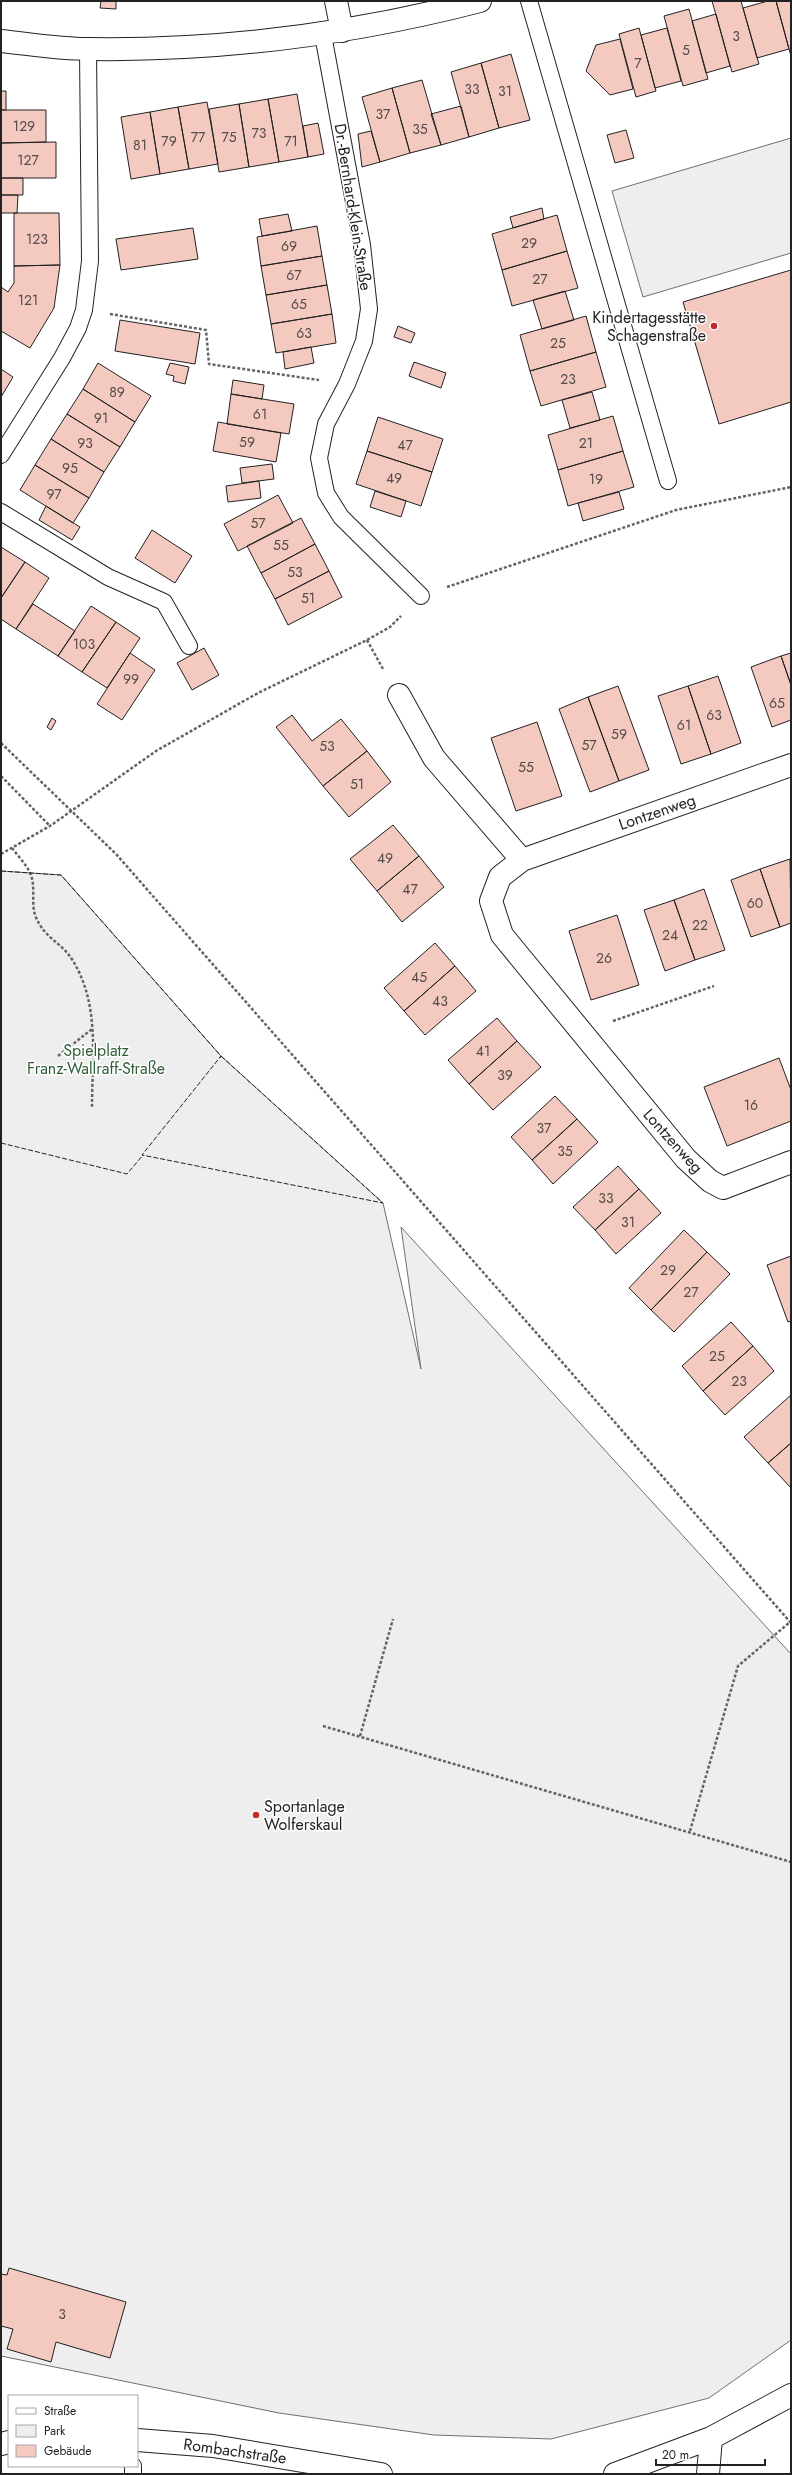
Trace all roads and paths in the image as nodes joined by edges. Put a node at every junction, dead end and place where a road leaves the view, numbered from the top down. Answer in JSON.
{"nodes":[{"id":1,"x":336,"y":1,"type":"edge"},
{"id":2,"x":480,"y":1,"type":"edge"},
{"id":3,"x":529,"y":1,"type":"edge"},
{"id":4,"x":332,"y":33,"type":"junction"},
{"id":5,"x":1,"y":41,"type":"edge"},
{"id":6,"x":88,"y":50,"type":"junction"},
{"id":7,"x":84,"y":310,"type":"junction"},
{"id":8,"x":347,"y":384,"type":"junction"},
{"id":9,"x":1,"y":454,"type":"edge"},
{"id":10,"x":668,"y":481,"type":"dead end"},
{"id":11,"x":1,"y":512,"type":"edge"},
{"id":12,"x":421,"y":596,"type":"dead end"},
{"id":13,"x":189,"y":646,"type":"dead end"},
{"id":14,"x":399,"y":695,"type":"dead end"},
{"id":15,"x":1,"y":743,"type":"edge"},
{"id":16,"x":791,"y":765,"type":"edge"},
{"id":17,"x":1,"y":776,"type":"edge"},
{"id":18,"x":71,"y":811,"type":"junction"},
{"id":19,"x":50,"y":826,"type":"junction"},
{"id":20,"x":12,"y":848,"type":"junction"},
{"id":21,"x":1,"y":854,"type":"edge"},
{"id":22,"x":522,"y":860,"type":"junction"},
{"id":23,"x":714,"y":986,"type":"dead end"},
{"id":24,"x":93,"y":1028,"type":"junction"},
{"id":25,"x":580,"y":1032,"type":"junction"},
{"id":26,"x":58,"y":1056,"type":"dead end"},
{"id":27,"x":92,"y":1107,"type":"dead end"},
{"id":28,"x":791,"y":1162,"type":"edge"},
{"id":29,"x":393,"y":1619,"type":"dead end"},
{"id":30,"x":790,"y":1622,"type":"edge"},
{"id":31,"x":323,"y":1726,"type":"dead end"},
{"id":32,"x":360,"y":1736,"type":"junction"},
{"id":33,"x":690,"y":1831,"type":"junction"},
{"id":34,"x":791,"y":1862,"type":"edge"},
{"id":35,"x":791,"y":2394,"type":"edge"},
{"id":36,"x":711,"y":2438,"type":"junction"},
{"id":37,"x":138,"y":2440,"type":"edge"},
{"id":38,"x":380,"y":2474,"type":"edge"},
{"id":39,"x":615,"y":2474,"type":"edge"},
{"id":40,"x":708,"y":2474,"type":"edge"}],
"edges":[{"from":1,"to":4,"type":"street"},
{"from":2,"to":4,"type":"street"},
{"from":3,"to":10,"type":"lane"},
{"from":4,"to":6,"type":"street"},
{"from":4,"to":8,"type":"lane","name":"Dr.-Bernhard-Klein-Straße"},
{"from":5,"to":6,"type":"street"},
{"from":6,"to":7,"type":"lane"},
{"from":7,"to":8,"type":"path"},
{"from":7,"to":9,"type":"lane"},
{"from":8,"to":12,"type":"lane","name":"Dr.-Bernhard-Klein-Straße"},
{"from":11,"to":13,"type":"lane"},
{"from":14,"to":22,"type":"street"},
{"from":15,"to":18,"type":"path"},
{"from":16,"to":22,"type":"street","name":"Lontzenweg"},
{"from":17,"to":19,"type":"path"},
{"from":18,"to":19,"type":"path"},
{"from":18,"to":30,"type":"path"},
{"from":19,"to":20,"type":"path"},
{"from":20,"to":21,"type":"path"},
{"from":20,"to":24,"type":"path"},
{"from":22,"to":25,"type":"street","name":"Lontzenweg"},
{"from":23,"to":25,"type":"path"},
{"from":24,"to":26,"type":"path"},
{"from":24,"to":27,"type":"path"},
{"from":25,"to":28,"type":"street","name":"Lontzenweg"},
{"from":29,"to":32,"type":"path"},
{"from":30,"to":33,"type":"path"},
{"from":31,"to":32,"type":"path"},
{"from":32,"to":33,"type":"path"},
{"from":33,"to":34,"type":"path"},
{"from":35,"to":36,"type":"street"},
{"from":36,"to":39,"type":"street"},
{"from":36,"to":40,"type":"street"},
{"from":37,"to":38,"type":"street","name":"Rombachstraße"}]}
